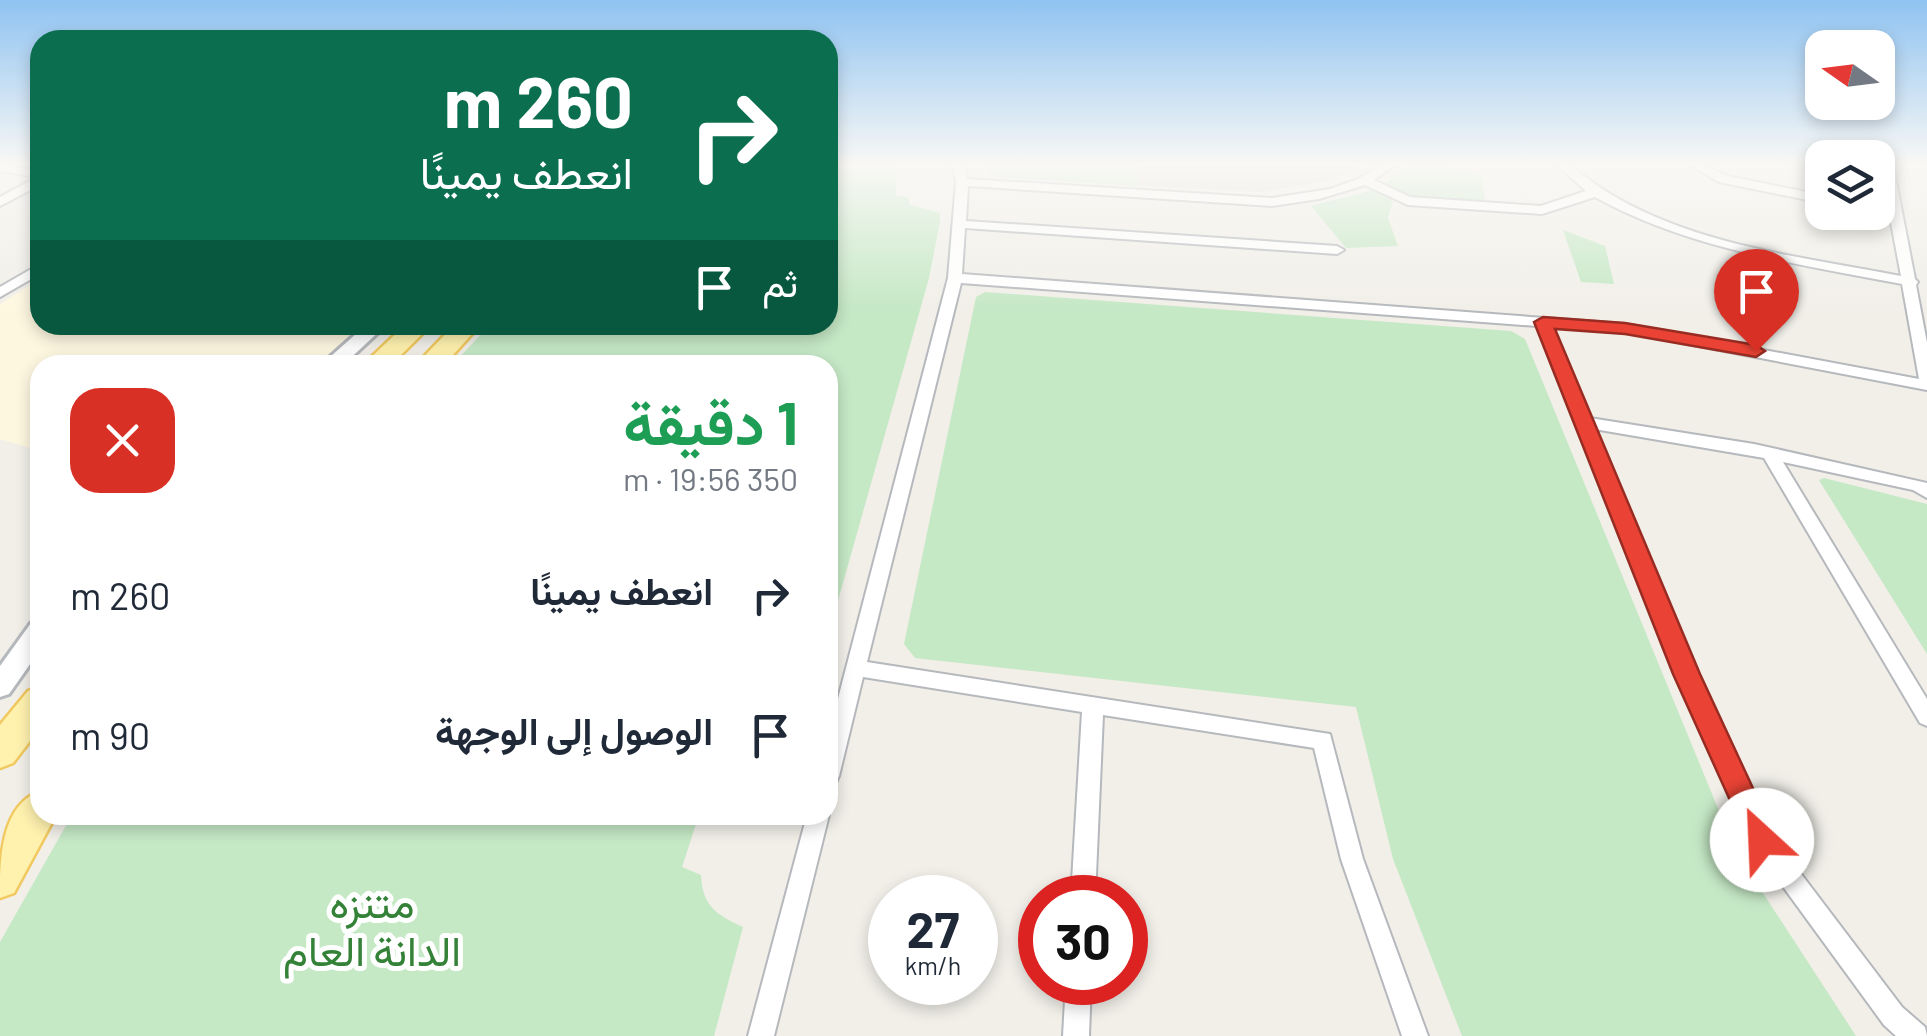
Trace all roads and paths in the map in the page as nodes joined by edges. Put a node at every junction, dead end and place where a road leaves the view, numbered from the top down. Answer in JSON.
{"nodes":[{"id":1,"x":959,"y":213,"type":"edge"},
{"id":2,"x":1642,"y":213,"type":"edge"},
{"id":3,"x":1895,"y":214,"type":"edge"},
{"id":4,"x":1898,"y":215,"type":"joint"},
{"id":5,"x":959,"y":224,"type":"junction"},
{"id":6,"x":1337,"y":250,"type":"dead end"},
{"id":7,"x":30,"y":274,"type":"edge"},
{"id":8,"x":955,"y":278,"type":"junction"},
{"id":9,"x":1910,"y":282,"type":"junction"},
{"id":10,"x":0,"y":293,"type":"edge"},
{"id":11,"x":1543,"y":322,"type":"junction"},
{"id":12,"x":366,"y":335,"type":"edge"},
{"id":13,"x":408,"y":335,"type":"edge"},
{"id":14,"x":458,"y":335,"type":"edge"},
{"id":15,"x":342,"y":355,"type":"edge"},
{"id":16,"x":387,"y":355,"type":"edge"},
{"id":17,"x":438,"y":355,"type":"edge"},
{"id":18,"x":1927,"y":384,"type":"edge"},
{"id":19,"x":1584,"y":422,"type":"junction"},
{"id":20,"x":1770,"y":454,"type":"junction"},
{"id":21,"x":1927,"y":492,"type":"edge"},
{"id":22,"x":30,"y":644,"type":"edge"},
{"id":23,"x":855,"y":668,"type":"junction"},
{"id":24,"x":1905,"y":679,"type":"junction"},
{"id":25,"x":1927,"y":682,"type":"edge"},
{"id":26,"x":0,"y":686,"type":"edge"},
{"id":27,"x":1093,"y":704,"type":"junction"},
{"id":28,"x":30,"y":714,"type":"edge"},
{"id":29,"x":1927,"y":717,"type":"edge"},
{"id":30,"x":838,"y":736,"type":"edge"},
{"id":31,"x":0,"y":752,"type":"edge"},
{"id":32,"x":30,"y":825,"type":"edge"},
{"id":33,"x":815,"y":825,"type":"edge"},
{"id":34,"x":1084,"y":875,"type":"edge"},
{"id":35,"x":0,"y":879,"type":"edge"},
{"id":36,"x":1077,"y":1005,"type":"edge"},
{"id":37,"x":761,"y":1036,"type":"edge"},
{"id":38,"x":1076,"y":1036,"type":"edge"},
{"id":39,"x":1415,"y":1036,"type":"edge"},
{"id":40,"x":1916,"y":1036,"type":"edge"}],
"edges":[{"from":1,"to":5,"type":"street"},
{"from":2,"to":9,"type":"street"},
{"from":3,"to":4,"type":"street"},
{"from":4,"to":9,"type":"street"},
{"from":5,"to":6,"type":"street"},
{"from":5,"to":8,"type":"street"},
{"from":7,"to":10,"type":"street"},
{"from":8,"to":11,"type":"street"},
{"from":8,"to":23,"type":"street"},
{"from":9,"to":18,"type":"street"},
{"from":11,"to":18,"type":"street"},
{"from":11,"to":19,"type":"street"},
{"from":12,"to":15,"type":"street"},
{"from":13,"to":16,"type":"main road"},
{"from":14,"to":17,"type":"main road"},
{"from":19,"to":20,"type":"street"},
{"from":19,"to":40,"type":"street"},
{"from":20,"to":21,"type":"street"},
{"from":20,"to":24,"type":"street"},
{"from":22,"to":26,"type":"street"},
{"from":23,"to":27,"type":"street"},
{"from":23,"to":30,"type":"street"},
{"from":24,"to":25,"type":"street"},
{"from":24,"to":29,"type":"street"},
{"from":27,"to":34,"type":"street"},
{"from":27,"to":39,"type":"street"},
{"from":28,"to":31,"type":"main road"},
{"from":32,"to":35,"type":"main road"},
{"from":33,"to":37,"type":"street"},
{"from":36,"to":38,"type":"street"}]}
